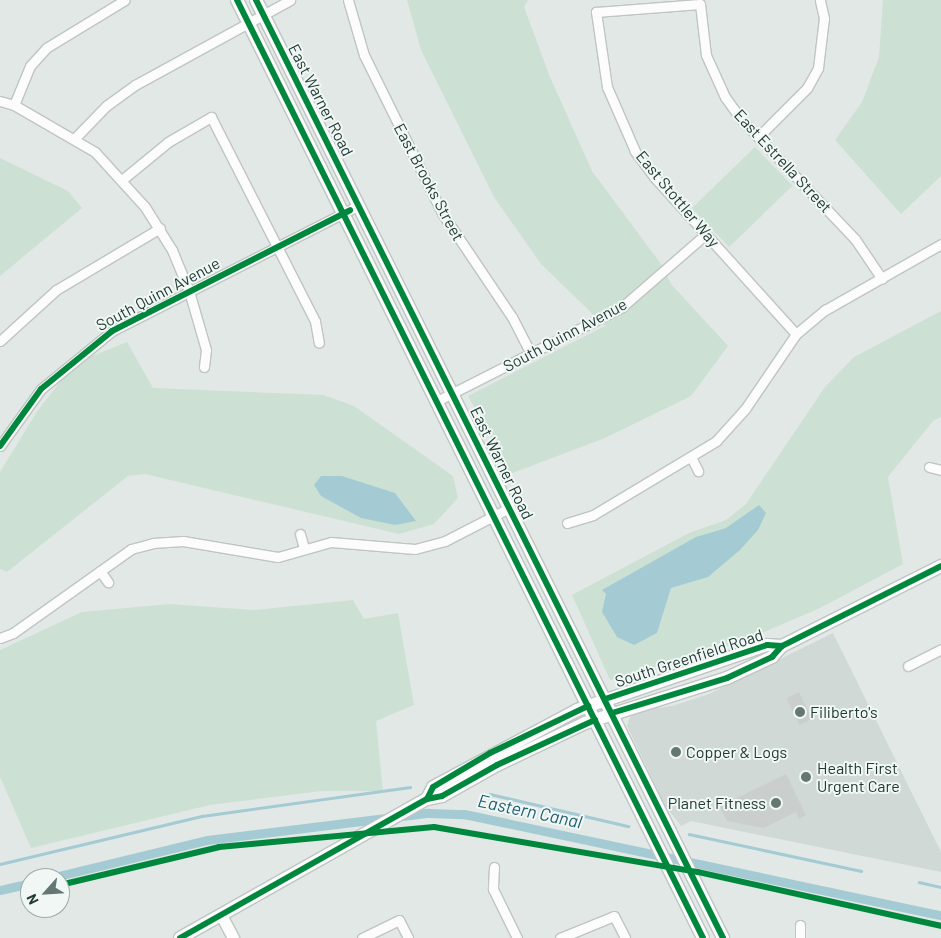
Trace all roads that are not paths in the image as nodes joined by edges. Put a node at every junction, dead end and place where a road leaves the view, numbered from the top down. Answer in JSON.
{"nodes":[{"id":1,"x":125,"y":0,"type":"edge"},
{"id":2,"x":236,"y":0,"type":"edge"},
{"id":3,"x":256,"y":0,"type":"edge"},
{"id":4,"x":290,"y":0,"type":"edge"},
{"id":5,"x":348,"y":0,"type":"edge"},
{"id":6,"x":820,"y":0,"type":"edge"},
{"id":7,"x":700,"y":4,"type":"joint"},
{"id":8,"x":263,"y":14,"type":"junction"},
{"id":9,"x":247,"y":23,"type":"junction"},
{"id":10,"x":0,"y":101,"type":"edge"},
{"id":11,"x":14,"y":105,"type":"junction"},
{"id":12,"x":76,"y":137,"type":"junction"},
{"id":13,"x":758,"y":137,"type":"junction"},
{"id":14,"x":123,"y":179,"type":"junction"},
{"id":15,"x":359,"y":205,"type":"junction"},
{"id":16,"x":343,"y":213,"type":"junction"},
{"id":17,"x":160,"y":228,"type":"junction"},
{"id":18,"x":706,"y":234,"type":"junction"},
{"id":19,"x":941,"y":244,"type":"edge"},
{"id":20,"x":278,"y":247,"type":"junction"},
{"id":21,"x":882,"y":279,"type":"junction"},
{"id":22,"x":189,"y":291,"type":"junction"},
{"id":23,"x":796,"y":334,"type":"junction"},
{"id":24,"x":0,"y":341,"type":"edge"},
{"id":25,"x":319,"y":342,"type":"dead end"},
{"id":26,"x":531,"y":354,"type":"junction"},
{"id":27,"x":204,"y":367,"type":"dead end"},
{"id":28,"x":453,"y":393,"type":"junction"},
{"id":29,"x":437,"y":401,"type":"junction"},
{"id":30,"x":1,"y":442,"type":"edge"},
{"id":31,"x":691,"y":457,"type":"junction"},
{"id":32,"x":929,"y":467,"type":"dead end"},
{"id":33,"x":941,"y":470,"type":"edge"},
{"id":34,"x":698,"y":471,"type":"dead end"},
{"id":35,"x":509,"y":508,"type":"junction"},
{"id":36,"x":494,"y":515,"type":"junction"},
{"id":37,"x":567,"y":523,"type":"dead end"},
{"id":38,"x":300,"y":534,"type":"dead end"},
{"id":39,"x":304,"y":548,"type":"junction"},
{"id":40,"x":941,"y":566,"type":"edge"},
{"id":41,"x":100,"y":571,"type":"junction"},
{"id":42,"x":108,"y":582,"type":"dead end"},
{"id":43,"x":0,"y":638,"type":"edge"},
{"id":44,"x":782,"y":646,"type":"junction"},
{"id":45,"x":941,"y":650,"type":"edge"},
{"id":46,"x":908,"y":666,"type":"dead end"},
{"id":47,"x":605,"y":699,"type":"junction"},
{"id":48,"x":588,"y":706,"type":"junction"},
{"id":49,"x":612,"y":713,"type":"junction"},
{"id":50,"x":595,"y":720,"type":"junction"},
{"id":51,"x":427,"y":799,"type":"junction"},
{"id":52,"x":494,"y":867,"type":"dead end"},
{"id":53,"x":221,"y":915,"type":"junction"},
{"id":54,"x":800,"y":925,"type":"dead end"},
{"id":55,"x":720,"y":937,"type":"edge"},
{"id":56,"x":180,"y":938,"type":"edge"},
{"id":57,"x":233,"y":938,"type":"edge"},
{"id":58,"x":362,"y":938,"type":"edge"},
{"id":59,"x":408,"y":938,"type":"edge"},
{"id":60,"x":517,"y":938,"type":"edge"},
{"id":61,"x":560,"y":938,"type":"edge"},
{"id":62,"x":625,"y":938,"type":"edge"},
{"id":63,"x":703,"y":938,"type":"edge"},
{"id":64,"x":800,"y":938,"type":"edge"}],
"edges":[{"from":1,"to":11,"type":"street"},
{"from":2,"to":9,"type":"main road","name":"East Warner Road"},
{"from":3,"to":8,"type":"main road","name":"East Warner Road"},
{"from":4,"to":8,"type":"street"},
{"from":5,"to":26,"type":"street","name":"East Brooks Street"},
{"from":6,"to":13,"type":"street"},
{"from":7,"to":13,"type":"street","name":"East Estrella Street"},
{"from":7,"to":18,"type":"street","name":"East Stottler Way"},
{"from":8,"to":9,"type":"street"},
{"from":8,"to":15,"type":"main road","name":"East Warner Road"},
{"from":9,"to":12,"type":"street"},
{"from":9,"to":16,"type":"main road","name":"East Warner Road"},
{"from":10,"to":11,"type":"street"},
{"from":11,"to":12,"type":"street"},
{"from":12,"to":14,"type":"street"},
{"from":13,"to":21,"type":"street","name":"East Estrella Street"},
{"from":14,"to":17,"type":"street"},
{"from":14,"to":20,"type":"street"},
{"from":15,"to":16,"type":"street","name":"South Quinn Avenue"},
{"from":15,"to":28,"type":"main road","name":"East Warner Road"},
{"from":16,"to":20,"type":"street","name":"South Quinn Avenue"},
{"from":16,"to":29,"type":"main road","name":"East Warner Road"},
{"from":17,"to":22,"type":"street"},
{"from":17,"to":24,"type":"street"},
{"from":18,"to":23,"type":"street","name":"East Stottler Way"},
{"from":18,"to":26,"type":"street","name":"South Quinn Avenue"},
{"from":19,"to":21,"type":"street"},
{"from":20,"to":22,"type":"street","name":"South Quinn Avenue"},
{"from":20,"to":25,"type":"street"},
{"from":21,"to":23,"type":"street"},
{"from":22,"to":27,"type":"street"},
{"from":22,"to":30,"type":"street","name":"South Quinn Avenue"},
{"from":23,"to":31,"type":"street"},
{"from":26,"to":28,"type":"street","name":"South Quinn Avenue"},
{"from":28,"to":29,"type":"street","name":"South Quinn Avenue"},
{"from":28,"to":35,"type":"main road","name":"East Warner Road"},
{"from":29,"to":36,"type":"main road","name":"East Warner Road"},
{"from":31,"to":34,"type":"street"},
{"from":31,"to":37,"type":"street"},
{"from":32,"to":33,"type":"street"},
{"from":35,"to":36,"type":"street"},
{"from":35,"to":47,"type":"main road","name":"East Warner Road"},
{"from":36,"to":39,"type":"street"},
{"from":36,"to":48,"type":"main road","name":"East Warner Road"},
{"from":38,"to":39,"type":"street"},
{"from":39,"to":41,"type":"street"},
{"from":40,"to":44,"type":"main road","name":"South Greenfield Road"},
{"from":41,"to":42,"type":"street"},
{"from":41,"to":43,"type":"street"},
{"from":44,"to":47,"type":"main road","name":"South Greenfield Road"},
{"from":44,"to":49,"type":"main road","name":"South Greenfield Road"},
{"from":45,"to":46,"type":"street"},
{"from":47,"to":48,"type":"main road","name":"South Greenfield Road"},
{"from":47,"to":49,"type":"main road","name":"East Warner Road"},
{"from":48,"to":50,"type":"main road","name":"East Warner Road"},
{"from":48,"to":51,"type":"main road","name":"South Greenfield Road"},
{"from":49,"to":50,"type":"main road","name":"South Greenfield Road"},
{"from":49,"to":55,"type":"main road","name":"East Warner Road"},
{"from":50,"to":51,"type":"main road","name":"South Greenfield Road"},
{"from":50,"to":63,"type":"main road","name":"East Warner Road"},
{"from":51,"to":53,"type":"main road","name":"South Greenfield Road"},
{"from":52,"to":60,"type":"street"},
{"from":53,"to":56,"type":"main road","name":"South Greenfield Road"},
{"from":53,"to":57,"type":"street"},
{"from":54,"to":64,"type":"street"},
{"from":58,"to":59,"type":"street"},
{"from":61,"to":62,"type":"street"}]}
